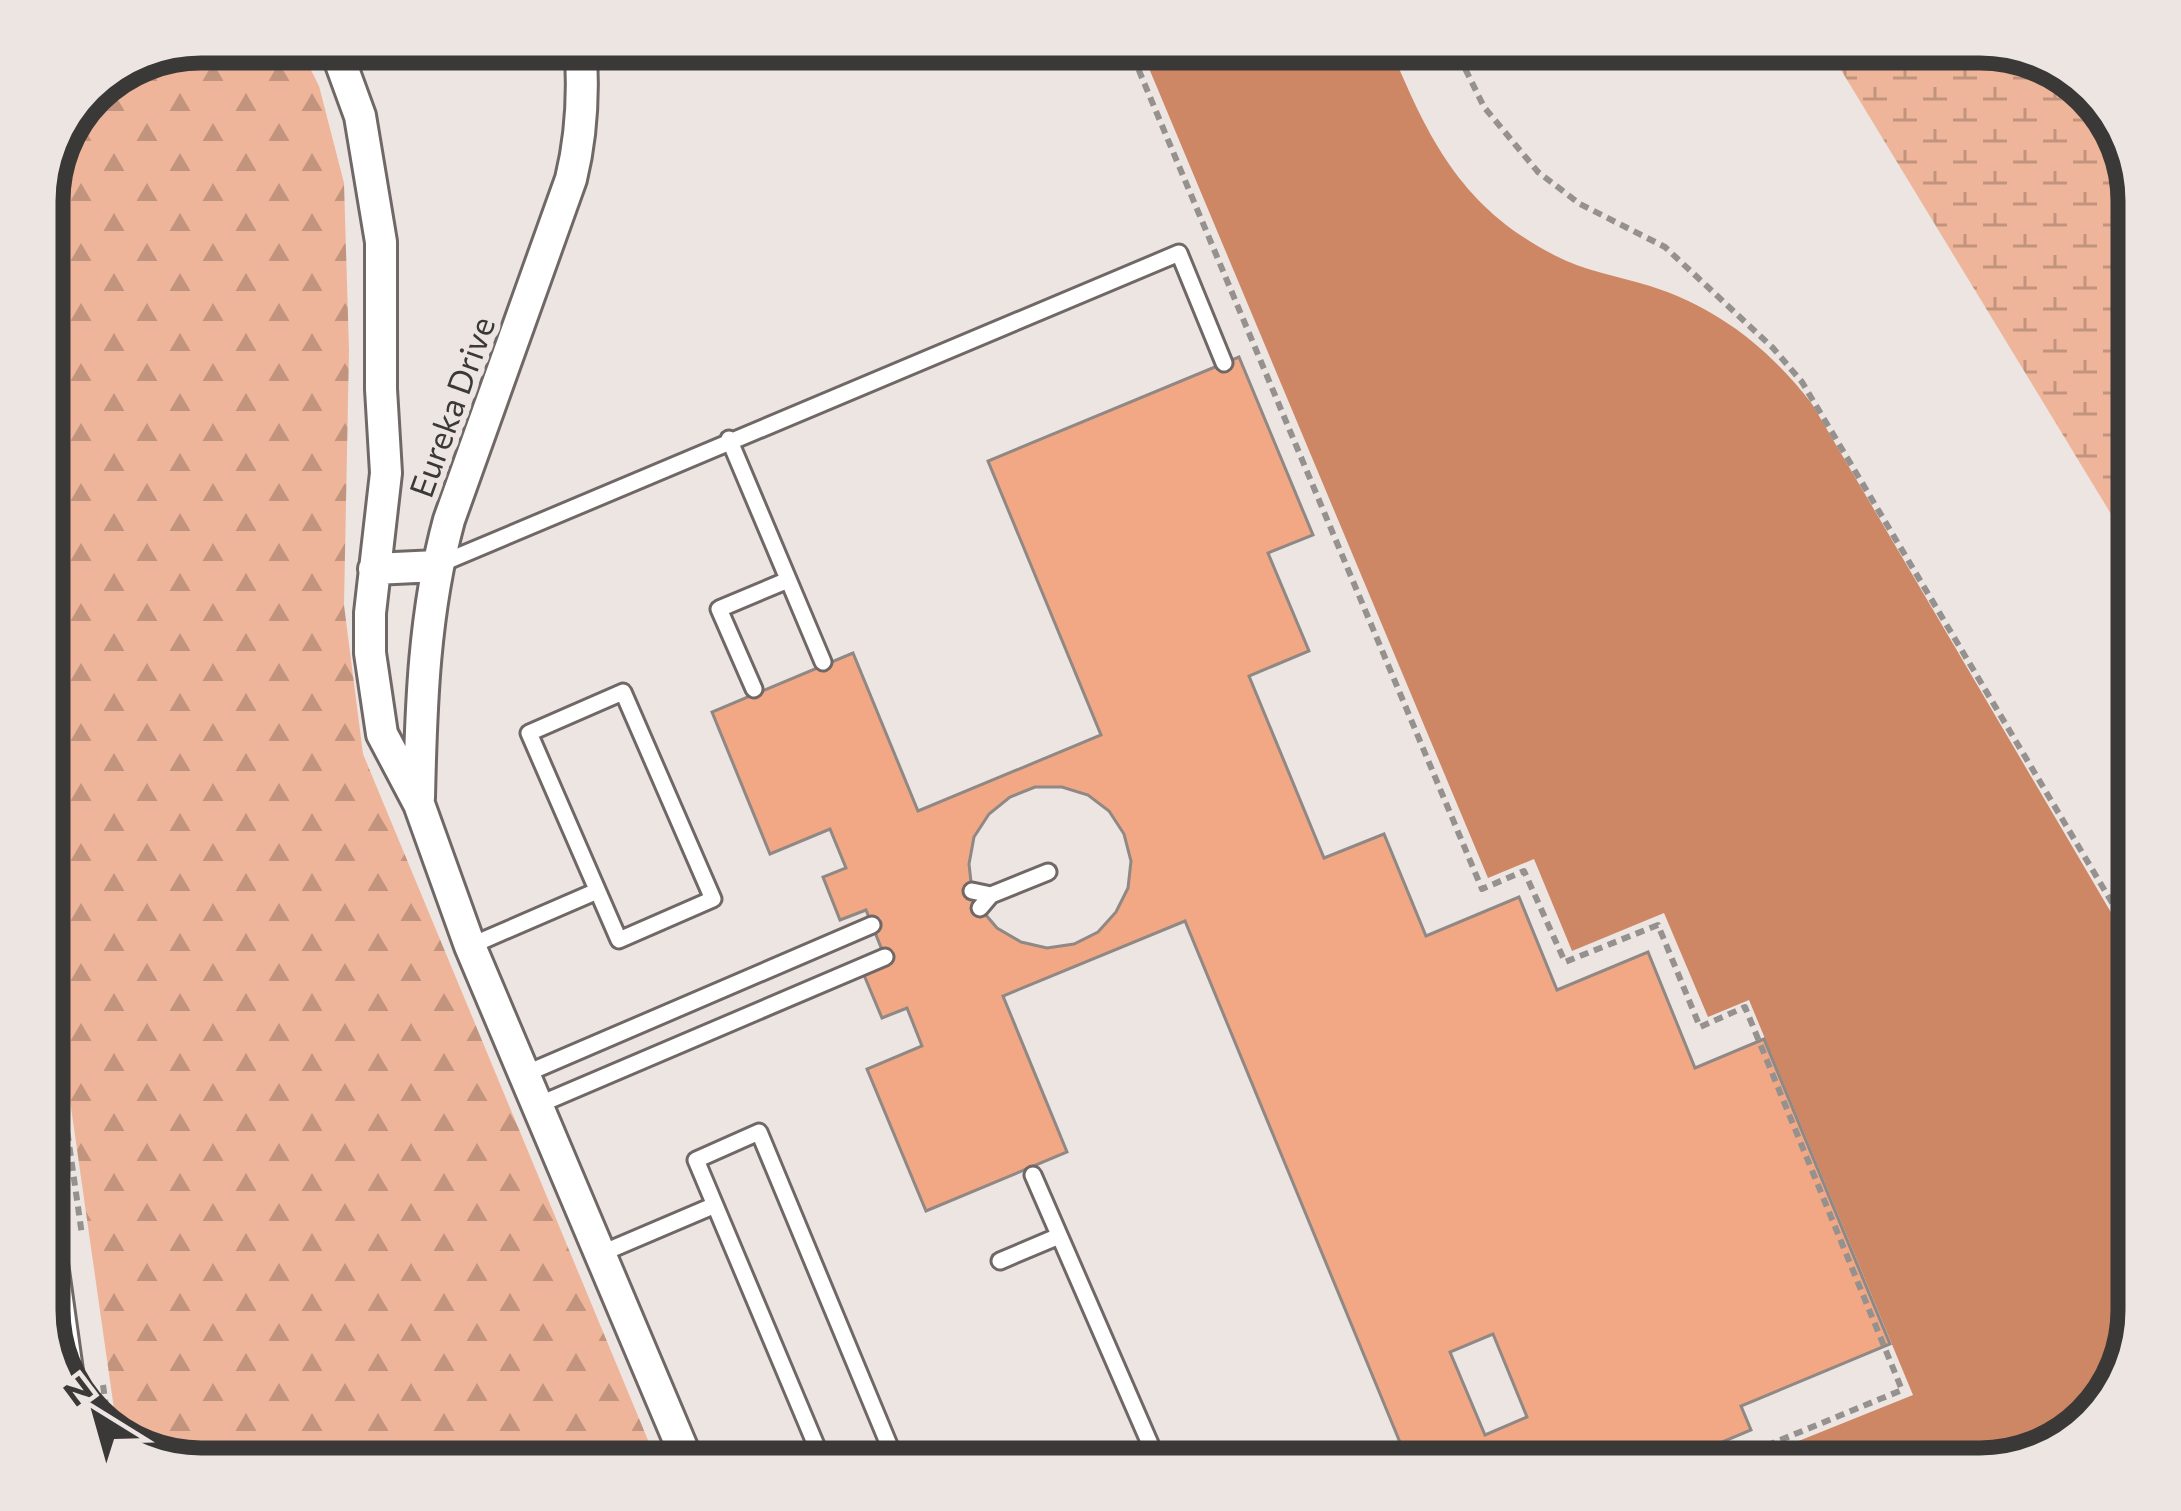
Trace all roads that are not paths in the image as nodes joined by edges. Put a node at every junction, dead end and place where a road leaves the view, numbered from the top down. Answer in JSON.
{"nodes":[{"id":1,"x":341,"y":63,"type":"edge"},
{"id":2,"x":581,"y":63,"type":"edge"},
{"id":3,"x":1224,"y":363,"type":"dead end"},
{"id":4,"x":729,"y":439,"type":"junction"},
{"id":5,"x":436,"y":566,"type":"junction"},
{"id":6,"x":374,"y":568,"type":"junction"},
{"id":7,"x":788,"y":580,"type":"junction"},
{"id":8,"x":823,"y":662,"type":"dead end"},
{"id":9,"x":754,"y":689,"type":"dead end"},
{"id":10,"x":418,"y":804,"type":"junction"},
{"id":11,"x":1048,"y":872,"type":"dead end"},
{"id":12,"x":598,"y":891,"type":"junction"},
{"id":13,"x":972,"y":891,"type":"dead end"},
{"id":14,"x":872,"y":925,"type":"dead end"},
{"id":15,"x":470,"y":946,"type":"junction"},
{"id":16,"x":885,"y":957,"type":"dead end"},
{"id":17,"x":525,"y":1074,"type":"junction"},
{"id":18,"x":538,"y":1105,"type":"junction"},
{"id":19,"x":1033,"y":1174,"type":"dead end"},
{"id":20,"x":715,"y":1204,"type":"junction"},
{"id":21,"x":1059,"y":1236,"type":"junction"},
{"id":22,"x":64,"y":1251,"type":"edge"},
{"id":23,"x":600,"y":1254,"type":"junction"},
{"id":24,"x":1000,"y":1262,"type":"dead end"},
{"id":25,"x":81,"y":1377,"type":"edge"},
{"id":26,"x":682,"y":1448,"type":"edge"},
{"id":27,"x":817,"y":1448,"type":"edge"},
{"id":28,"x":890,"y":1448,"type":"edge"},
{"id":29,"x":1152,"y":1448,"type":"edge"}],
"edges":[{"from":1,"to":6,"type":"street","name":"Eureka Drive"},
{"from":2,"to":5,"type":"street","name":"Eureka Drive"},
{"from":3,"to":4,"type":"lane"},
{"from":4,"to":5,"type":"lane"},
{"from":4,"to":7,"type":"lane"},
{"from":5,"to":6,"type":"street"},
{"from":5,"to":10,"type":"street","name":"Eureka Drive"},
{"from":6,"to":10,"type":"street","name":"Eureka Drive"},
{"from":7,"to":8,"type":"lane"},
{"from":7,"to":9,"type":"lane"},
{"from":10,"to":15,"type":"street","name":"Eureka Drive"},
{"from":11,"to":13,"type":"lane"},
{"from":12,"to":12,"type":"lane"},
{"from":12,"to":15,"type":"lane"},
{"from":14,"to":17,"type":"lane"},
{"from":15,"to":17,"type":"street","name":"Eureka Drive"},
{"from":16,"to":18,"type":"lane"},
{"from":17,"to":18,"type":"street","name":"Eureka Drive"},
{"from":18,"to":23,"type":"street","name":"Eureka Drive"},
{"from":19,"to":21,"type":"lane"},
{"from":20,"to":23,"type":"lane"},
{"from":20,"to":27,"type":"lane"},
{"from":20,"to":28,"type":"lane"},
{"from":21,"to":24,"type":"lane"},
{"from":21,"to":29,"type":"lane"},
{"from":22,"to":25,"type":"main road"},
{"from":23,"to":26,"type":"street","name":"Eureka Drive"}]}
